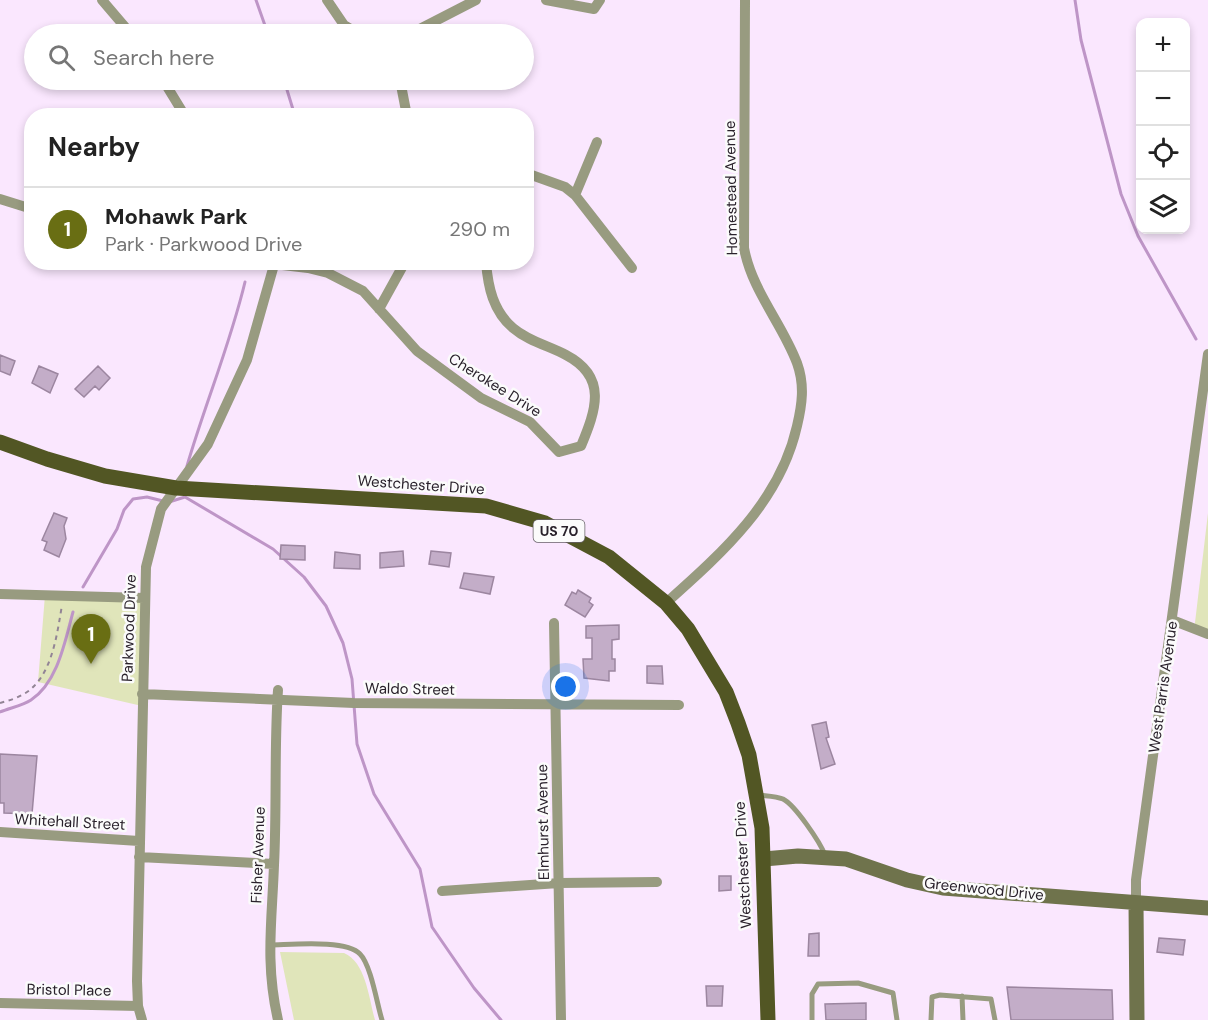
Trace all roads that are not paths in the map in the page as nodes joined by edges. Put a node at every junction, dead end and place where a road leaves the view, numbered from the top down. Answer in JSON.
{"nodes":[{"id":1,"x":102,"y":0,"type":"edge"},
{"id":2,"x":327,"y":0,"type":"edge"},
{"id":3,"x":476,"y":0,"type":"edge"},
{"id":4,"x":546,"y":0,"type":"edge"},
{"id":5,"x":600,"y":0,"type":"edge"},
{"id":6,"x":745,"y":0,"type":"edge"},
{"id":7,"x":122,"y":24,"type":"edge"},
{"id":8,"x":343,"y":24,"type":"edge"},
{"id":9,"x":429,"y":24,"type":"edge"},
{"id":10,"x":169,"y":90,"type":"edge"},
{"id":11,"x":402,"y":90,"type":"edge"},
{"id":12,"x":180,"y":108,"type":"edge"},
{"id":13,"x":405,"y":108,"type":"edge"},
{"id":14,"x":597,"y":142,"type":"dead end"},
{"id":15,"x":534,"y":176,"type":"edge"},
{"id":16,"x":575,"y":195,"type":"junction"},
{"id":17,"x":0,"y":199,"type":"edge"},
{"id":18,"x":24,"y":206,"type":"edge"},
{"id":19,"x":632,"y":268,"type":"dead end"},
{"id":20,"x":273,"y":270,"type":"edge"},
{"id":21,"x":316,"y":270,"type":"edge"},
{"id":22,"x":401,"y":270,"type":"edge"},
{"id":23,"x":487,"y":270,"type":"edge"},
{"id":24,"x":379,"y":309,"type":"junction"},
{"id":25,"x":1208,"y":354,"type":"edge"},
{"id":26,"x":0,"y":442,"type":"edge"},
{"id":27,"x":176,"y":488,"type":"junction"},
{"id":28,"x":0,"y":594,"type":"edge"},
{"id":29,"x":144,"y":598,"type":"junction"},
{"id":30,"x":666,"y":603,"type":"junction"},
{"id":31,"x":1172,"y":620,"type":"junction"},
{"id":32,"x":554,"y":623,"type":"dead end"},
{"id":33,"x":1208,"y":634,"type":"edge"},
{"id":34,"x":142,"y":694,"type":"junction"},
{"id":35,"x":278,"y":695,"type":"junction"},
{"id":36,"x":679,"y":705,"type":"dead end"},
{"id":37,"x":557,"y":706,"type":"junction"},
{"id":38,"x":758,"y":795,"type":"junction"},
{"id":39,"x":0,"y":832,"type":"edge"},
{"id":40,"x":139,"y":841,"type":"junction"},
{"id":41,"x":139,"y":857,"type":"junction"},
{"id":42,"x":825,"y":857,"type":"junction"},
{"id":43,"x":764,"y":859,"type":"junction"},
{"id":44,"x":274,"y":864,"type":"junction"},
{"id":45,"x":657,"y":882,"type":"dead end"},
{"id":46,"x":559,"y":883,"type":"junction"},
{"id":47,"x":442,"y":891,"type":"dead end"},
{"id":48,"x":1136,"y":903,"type":"junction"},
{"id":49,"x":1208,"y":908,"type":"edge"},
{"id":50,"x":269,"y":945,"type":"junction"},
{"id":51,"x":963,"y":996,"type":"junction"},
{"id":52,"x":0,"y":1003,"type":"edge"},
{"id":53,"x":138,"y":1006,"type":"junction"},
{"id":54,"x":142,"y":1020,"type":"edge"},
{"id":55,"x":278,"y":1020,"type":"edge"},
{"id":56,"x":382,"y":1020,"type":"edge"},
{"id":57,"x":561,"y":1020,"type":"edge"},
{"id":58,"x":768,"y":1020,"type":"edge"},
{"id":59,"x":812,"y":1020,"type":"edge"},
{"id":60,"x":897,"y":1020,"type":"edge"},
{"id":61,"x":931,"y":1020,"type":"edge"},
{"id":62,"x":963,"y":1020,"type":"edge"},
{"id":63,"x":995,"y":1020,"type":"edge"},
{"id":64,"x":1137,"y":1020,"type":"edge"}],
"edges":[{"from":1,"to":7,"type":"street"},
{"from":2,"to":8,"type":"street"},
{"from":3,"to":9,"type":"street"},
{"from":4,"to":5,"type":"street"},
{"from":6,"to":30,"type":"street","name":"Homestead Avenue"},
{"from":10,"to":12,"type":"street"},
{"from":11,"to":13,"type":"street"},
{"from":14,"to":16,"type":"street"},
{"from":15,"to":16,"type":"street"},
{"from":16,"to":19,"type":"street"},
{"from":17,"to":18,"type":"street"},
{"from":20,"to":27,"type":"street","name":"Parkwood Drive"},
{"from":21,"to":24,"type":"street","name":"Cherokee Drive"},
{"from":22,"to":24,"type":"street"},
{"from":23,"to":24,"type":"street","name":"Cherokee Drive"},
{"from":25,"to":31,"type":"street","name":"West Parris Avenue"},
{"from":26,"to":27,"type":"main road","name":"Westchester Drive","number":"US 70"},
{"from":27,"to":29,"type":"street","name":"Parkwood Drive"},
{"from":27,"to":30,"type":"main road","name":"Westchester Drive","number":"US 70"},
{"from":28,"to":29,"type":"street"},
{"from":29,"to":34,"type":"street","name":"Parkwood Drive"},
{"from":30,"to":38,"type":"main road","name":"Westchester Drive","number":"US 70"},
{"from":31,"to":33,"type":"street"},
{"from":31,"to":48,"type":"street","name":"West Parris Avenue"},
{"from":32,"to":37,"type":"street","name":"Elmhurst Avenue"},
{"from":34,"to":35,"type":"street","name":"Waldo Street"},
{"from":34,"to":40,"type":"street","name":"Parkwood Drive"},
{"from":35,"to":37,"type":"street","name":"Waldo Street"},
{"from":35,"to":44,"type":"street","name":"Fisher Avenue"},
{"from":36,"to":37,"type":"street","name":"Waldo Street"},
{"from":37,"to":46,"type":"street","name":"Elmhurst Avenue"},
{"from":38,"to":42,"type":"lane"},
{"from":38,"to":43,"type":"main road","name":"Westchester Drive","number":"US 70"},
{"from":39,"to":40,"type":"street","name":"Whitehall Street"},
{"from":40,"to":41,"type":"street","name":"Parkwood Drive"},
{"from":41,"to":44,"type":"street"},
{"from":41,"to":53,"type":"street","name":"Parkwood Drive"},
{"from":42,"to":43,"type":"street","name":"Greenwood Drive"},
{"from":42,"to":48,"type":"street","name":"Greenwood Drive"},
{"from":43,"to":58,"type":"main road","name":"Westchester Drive","number":"US 70"},
{"from":44,"to":50,"type":"street","name":"Fisher Avenue"},
{"from":45,"to":46,"type":"street"},
{"from":46,"to":47,"type":"street"},
{"from":46,"to":57,"type":"street","name":"Elmhurst Avenue"},
{"from":48,"to":49,"type":"street","name":"Greenwood Drive"},
{"from":48,"to":64,"type":"street","name":"West Parris Avenue"},
{"from":50,"to":55,"type":"street","name":"Fisher Avenue"},
{"from":50,"to":56,"type":"lane"},
{"from":51,"to":61,"type":"lane"},
{"from":51,"to":62,"type":"lane"},
{"from":51,"to":63,"type":"lane"},
{"from":52,"to":53,"type":"street","name":"Bristol Place"},
{"from":53,"to":54,"type":"street","name":"Parkwood Drive"},
{"from":59,"to":60,"type":"lane"}]}
